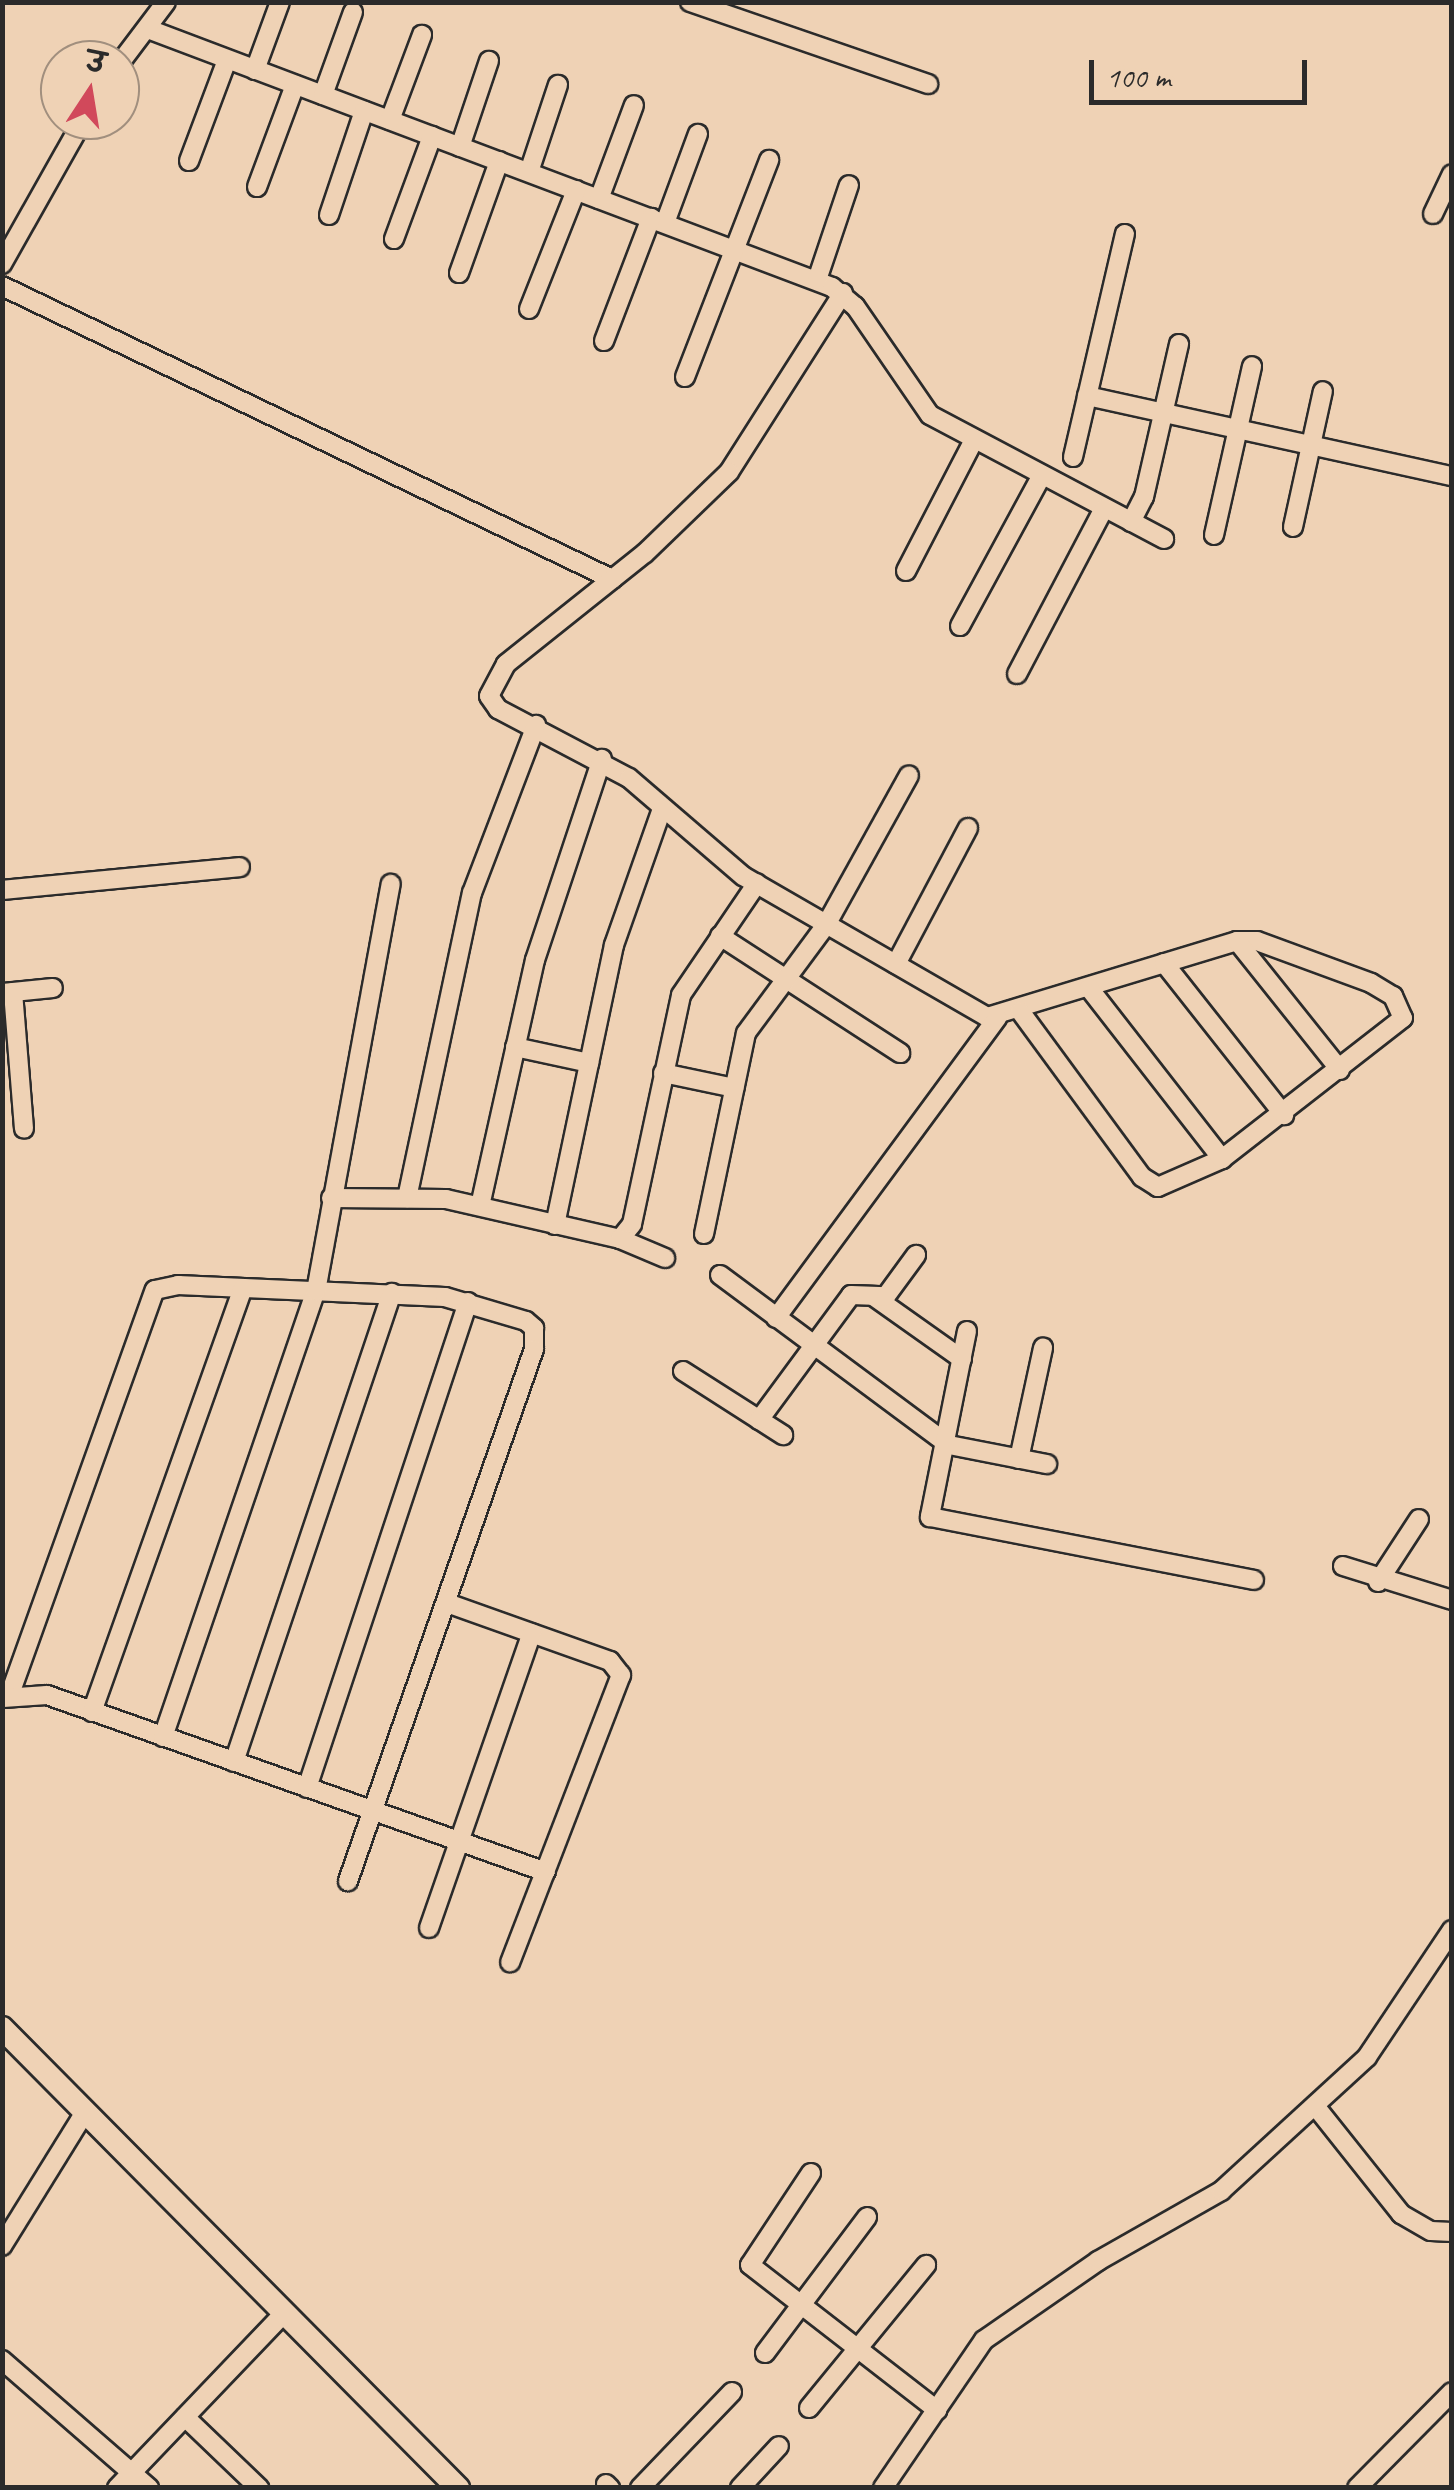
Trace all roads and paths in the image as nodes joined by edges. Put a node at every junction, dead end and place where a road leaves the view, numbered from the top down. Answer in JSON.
{"nodes":[{"id":1,"x":166,"y":2,"type":"edge"},
{"id":2,"x":280,"y":2,"type":"edge"},
{"id":3,"x":690,"y":2,"type":"edge"},
{"id":4,"x":353,"y":12,"type":"dead end"},
{"id":5,"x":148,"y":30,"type":"junction"},
{"id":6,"x":422,"y":36,"type":"dead end"},
{"id":7,"x":139,"y":40,"type":"edge"},
{"id":8,"x":228,"y":60,"type":"junction"},
{"id":9,"x":489,"y":60,"type":"dead end"},
{"id":10,"x":255,"y":70,"type":"junction"},
{"id":11,"x":928,"y":84,"type":"dead end"},
{"id":12,"x":295,"y":85,"type":"junction"},
{"id":13,"x":558,"y":85,"type":"dead end"},
{"id":14,"x":324,"y":95,"type":"junction"},
{"id":15,"x":634,"y":105,"type":"dead end"},
{"id":16,"x":364,"y":110,"type":"junction"},
{"id":17,"x":390,"y":120,"type":"junction"},
{"id":18,"x":698,"y":134,"type":"dead end"},
{"id":19,"x":432,"y":136,"type":"junction"},
{"id":20,"x":72,"y":140,"type":"edge"},
{"id":21,"x":460,"y":146,"type":"junction"},
{"id":22,"x":768,"y":160,"type":"dead end"},
{"id":23,"x":189,"y":161,"type":"dead end"},
{"id":24,"x":499,"y":161,"type":"junction"},
{"id":25,"x":529,"y":172,"type":"junction"},
{"id":26,"x":1452,"y":174,"type":"edge"},
{"id":27,"x":848,"y":184,"type":"dead end"},
{"id":28,"x":258,"y":187,"type":"dead end"},
{"id":29,"x":576,"y":190,"type":"junction"},
{"id":30,"x":600,"y":199,"type":"junction"},
{"id":31,"x":1433,"y":214,"type":"dead end"},
{"id":32,"x":329,"y":215,"type":"dead end"},
{"id":33,"x":658,"y":221,"type":"junction"},
{"id":34,"x":1125,"y":234,"type":"dead end"},
{"id":35,"x":394,"y":239,"type":"dead end"},
{"id":36,"x":735,"y":250,"type":"junction"},
{"id":37,"x":2,"y":264,"type":"edge"},
{"id":38,"x":459,"y":273,"type":"dead end"},
{"id":39,"x":816,"y":280,"type":"junction"},
{"id":40,"x":2,"y":286,"type":"edge"},
{"id":41,"x":843,"y":293,"type":"junction"},
{"id":42,"x":529,"y":309,"type":"dead end"},
{"id":43,"x":604,"y":341,"type":"dead end"},
{"id":44,"x":1179,"y":344,"type":"dead end"},
{"id":45,"x":1252,"y":366,"type":"dead end"},
{"id":46,"x":684,"y":377,"type":"dead end"},
{"id":47,"x":1323,"y":391,"type":"dead end"},
{"id":48,"x":1087,"y":396,"type":"junction"},
{"id":49,"x":1163,"y":412,"type":"junction"},
{"id":50,"x":1238,"y":429,"type":"junction"},
{"id":51,"x":974,"y":440,"type":"junction"},
{"id":52,"x":1311,"y":445,"type":"junction"},
{"id":53,"x":1074,"y":457,"type":"dead end"},
{"id":54,"x":1042,"y":475,"type":"junction"},
{"id":55,"x":1452,"y":476,"type":"edge"},
{"id":56,"x":1104,"y":508,"type":"junction"},
{"id":57,"x":1131,"y":522,"type":"junction"},
{"id":58,"x":1293,"y":526,"type":"dead end"},
{"id":59,"x":1214,"y":535,"type":"dead end"},
{"id":60,"x":1164,"y":539,"type":"dead end"},
{"id":61,"x":906,"y":571,"type":"dead end"},
{"id":62,"x":612,"y":579,"type":"junction"},
{"id":63,"x":960,"y":626,"type":"dead end"},
{"id":64,"x":1017,"y":674,"type":"dead end"},
{"id":65,"x":536,"y":725,"type":"junction"},
{"id":66,"x":602,"y":759,"type":"junction"},
{"id":67,"x":910,"y":775,"type":"dead end"},
{"id":68,"x":662,"y":809,"type":"junction"},
{"id":69,"x":968,"y":828,"type":"dead end"},
{"id":70,"x":240,"y":867,"type":"dead end"},
{"id":71,"x":757,"y":883,"type":"junction"},
{"id":72,"x":390,"y":884,"type":"dead end"},
{"id":73,"x":2,"y":890,"type":"edge"},
{"id":74,"x":826,"y":924,"type":"junction"},
{"id":75,"x":720,"y":936,"type":"junction"},
{"id":76,"x":1237,"y":941,"type":"junction"},
{"id":77,"x":1164,"y":963,"type":"junction"},
{"id":78,"x":896,"y":964,"type":"junction"},
{"id":79,"x":782,"y":982,"type":"junction"},
{"id":80,"x":52,"y":988,"type":"dead end"},
{"id":81,"x":1089,"y":988,"type":"junction"},
{"id":82,"x":8,"y":992,"type":"edge"},
{"id":83,"x":1020,"y":1011,"type":"junction"},
{"id":84,"x":998,"y":1018,"type":"junction"},
{"id":85,"x":515,"y":1047,"type":"junction"},
{"id":86,"x":900,"y":1053,"type":"dead end"},
{"id":87,"x":588,"y":1063,"type":"junction"},
{"id":88,"x":1340,"y":1070,"type":"junction"},
{"id":89,"x":663,"y":1073,"type":"junction"},
{"id":90,"x":734,"y":1088,"type":"junction"},
{"id":91,"x":1284,"y":1115,"type":"junction"},
{"id":92,"x":24,"y":1129,"type":"dead end"},
{"id":93,"x":1222,"y":1159,"type":"junction"},
{"id":94,"x":331,"y":1198,"type":"junction"},
{"id":95,"x":407,"y":1198,"type":"junction"},
{"id":96,"x":480,"y":1206,"type":"junction"},
{"id":97,"x":555,"y":1225,"type":"junction"},
{"id":98,"x":704,"y":1234,"type":"dead end"},
{"id":99,"x":620,"y":1239,"type":"junction"},
{"id":100,"x":916,"y":1255,"type":"dead end"},
{"id":101,"x":664,"y":1258,"type":"dead end"},
{"id":102,"x":720,"y":1275,"type":"dead end"},
{"id":103,"x":244,"y":1288,"type":"junction"},
{"id":104,"x":316,"y":1290,"type":"junction"},
{"id":105,"x":392,"y":1294,"type":"junction"},
{"id":106,"x":873,"y":1296,"type":"junction"},
{"id":107,"x":468,"y":1302,"type":"junction"},
{"id":108,"x":776,"y":1318,"type":"junction"},
{"id":109,"x":967,"y":1331,"type":"dead end"},
{"id":110,"x":813,"y":1346,"type":"junction"},
{"id":111,"x":1043,"y":1348,"type":"dead end"},
{"id":112,"x":962,"y":1359,"type":"junction"},
{"id":113,"x":683,"y":1372,"type":"dead end"},
{"id":114,"x":759,"y":1420,"type":"junction"},
{"id":115,"x":783,"y":1435,"type":"dead end"},
{"id":116,"x":946,"y":1442,"type":"junction"},
{"id":117,"x":1019,"y":1458,"type":"junction"},
{"id":118,"x":1047,"y":1464,"type":"dead end"},
{"id":119,"x":1419,"y":1519,"type":"dead end"},
{"id":120,"x":1344,"y":1566,"type":"dead end"},
{"id":121,"x":1254,"y":1580,"type":"dead end"},
{"id":122,"x":1378,"y":1582,"type":"junction"},
{"id":123,"x":1452,"y":1600,"type":"edge"},
{"id":124,"x":447,"y":1602,"type":"junction"},
{"id":125,"x":532,"y":1633,"type":"junction"},
{"id":126,"x":6,"y":1696,"type":"edge"},
{"id":127,"x":92,"y":1712,"type":"junction"},
{"id":128,"x":163,"y":1737,"type":"junction"},
{"id":129,"x":234,"y":1762,"type":"junction"},
{"id":130,"x":307,"y":1788,"type":"junction"},
{"id":131,"x":373,"y":1812,"type":"junction"},
{"id":132,"x":459,"y":1842,"type":"junction"},
{"id":133,"x":546,"y":1872,"type":"junction"},
{"id":134,"x":348,"y":1880,"type":"dead end"},
{"id":135,"x":428,"y":1928,"type":"dead end"},
{"id":136,"x":1452,"y":1930,"type":"edge"},
{"id":137,"x":510,"y":1962,"type":"dead end"},
{"id":138,"x":2,"y":2028,"type":"edge"},
{"id":139,"x":1316,"y":2107,"type":"junction"},
{"id":140,"x":76,"y":2127,"type":"junction"},
{"id":141,"x":811,"y":2172,"type":"dead end"},
{"id":142,"x":867,"y":2217,"type":"dead end"},
{"id":143,"x":1452,"y":2232,"type":"edge"},
{"id":144,"x":2,"y":2246,"type":"edge"},
{"id":145,"x":926,"y":2265,"type":"dead end"},
{"id":146,"x":803,"y":2308,"type":"junction"},
{"id":147,"x":271,"y":2327,"type":"junction"},
{"id":148,"x":859,"y":2350,"type":"junction"},
{"id":149,"x":765,"y":2353,"type":"dead end"},
{"id":150,"x":2,"y":2360,"type":"edge"},
{"id":151,"x":732,"y":2392,"type":"dead end"},
{"id":152,"x":1452,"y":2392,"type":"edge"},
{"id":153,"x":809,"y":2408,"type":"dead end"},
{"id":154,"x":938,"y":2410,"type":"junction"},
{"id":155,"x":185,"y":2418,"type":"junction"},
{"id":156,"x":779,"y":2446,"type":"dead end"},
{"id":157,"x":133,"y":2472,"type":"junction"},
{"id":158,"x":117,"y":2488,"type":"edge"},
{"id":159,"x":149,"y":2488,"type":"edge"},
{"id":160,"x":258,"y":2488,"type":"edge"},
{"id":161,"x":458,"y":2488,"type":"edge"},
{"id":162,"x":640,"y":2488,"type":"edge"},
{"id":163,"x":740,"y":2488,"type":"edge"},
{"id":164,"x":883,"y":2488,"type":"edge"},
{"id":165,"x":1357,"y":2488,"type":"edge"}],
"edges":[{"from":1,"to":5,"type":"street"},
{"from":2,"to":10,"type":"street"},
{"from":3,"to":11,"type":"street"},
{"from":4,"to":14,"type":"street"},
{"from":5,"to":7,"type":"street"},
{"from":5,"to":8,"type":"street"},
{"from":6,"to":17,"type":"street"},
{"from":8,"to":10,"type":"street"},
{"from":8,"to":23,"type":"street"},
{"from":9,"to":21,"type":"street"},
{"from":10,"to":12,"type":"street"},
{"from":12,"to":14,"type":"street"},
{"from":12,"to":28,"type":"street"},
{"from":13,"to":25,"type":"street"},
{"from":14,"to":16,"type":"street"},
{"from":15,"to":30,"type":"street"},
{"from":16,"to":17,"type":"street"},
{"from":16,"to":32,"type":"street"},
{"from":17,"to":19,"type":"street"},
{"from":18,"to":33,"type":"street"},
{"from":19,"to":21,"type":"street"},
{"from":19,"to":35,"type":"street"},
{"from":20,"to":37,"type":"street"},
{"from":21,"to":24,"type":"street"},
{"from":22,"to":36,"type":"street"},
{"from":24,"to":25,"type":"street"},
{"from":24,"to":38,"type":"street"},
{"from":25,"to":29,"type":"street"},
{"from":26,"to":31,"type":"street"},
{"from":27,"to":39,"type":"street"},
{"from":29,"to":30,"type":"street"},
{"from":29,"to":42,"type":"street"},
{"from":30,"to":33,"type":"street"},
{"from":33,"to":36,"type":"street"},
{"from":33,"to":43,"type":"street"},
{"from":34,"to":48,"type":"street"},
{"from":36,"to":39,"type":"street"},
{"from":36,"to":46,"type":"street"},
{"from":39,"to":41,"type":"street"},
{"from":40,"to":62,"type":"street"},
{"from":41,"to":51,"type":"street"},
{"from":41,"to":62,"type":"street"},
{"from":44,"to":49,"type":"street"},
{"from":45,"to":50,"type":"street"},
{"from":47,"to":52,"type":"street"},
{"from":48,"to":49,"type":"street"},
{"from":48,"to":53,"type":"street"},
{"from":49,"to":50,"type":"street"},
{"from":49,"to":57,"type":"street"},
{"from":50,"to":52,"type":"street"},
{"from":50,"to":59,"type":"street"},
{"from":51,"to":54,"type":"street"},
{"from":51,"to":61,"type":"street"},
{"from":52,"to":55,"type":"street"},
{"from":52,"to":58,"type":"street"},
{"from":54,"to":56,"type":"street"},
{"from":54,"to":63,"type":"street"},
{"from":56,"to":57,"type":"street"},
{"from":56,"to":64,"type":"street"},
{"from":57,"to":60,"type":"street"},
{"from":62,"to":65,"type":"street"},
{"from":65,"to":66,"type":"street"},
{"from":65,"to":95,"type":"street"},
{"from":66,"to":68,"type":"street"},
{"from":66,"to":85,"type":"street"},
{"from":67,"to":74,"type":"street"},
{"from":68,"to":71,"type":"street"},
{"from":68,"to":87,"type":"street"},
{"from":69,"to":78,"type":"street"},
{"from":70,"to":73,"type":"street"},
{"from":71,"to":74,"type":"street"},
{"from":71,"to":75,"type":"street"},
{"from":72,"to":94,"type":"street"},
{"from":74,"to":78,"type":"street"},
{"from":74,"to":79,"type":"street"},
{"from":75,"to":79,"type":"street"},
{"from":75,"to":89,"type":"street"},
{"from":76,"to":77,"type":"street"},
{"from":76,"to":88,"type":"street"},
{"from":76,"to":88,"type":"street"},
{"from":77,"to":81,"type":"street"},
{"from":77,"to":91,"type":"street"},
{"from":78,"to":84,"type":"street"},
{"from":79,"to":86,"type":"street"},
{"from":79,"to":90,"type":"street"},
{"from":80,"to":82,"type":"street"},
{"from":81,"to":83,"type":"street"},
{"from":81,"to":93,"type":"street"},
{"from":82,"to":92,"type":"street"},
{"from":83,"to":84,"type":"street"},
{"from":83,"to":93,"type":"street"},
{"from":84,"to":108,"type":"street"},
{"from":85,"to":87,"type":"street"},
{"from":85,"to":96,"type":"street"},
{"from":87,"to":97,"type":"street"},
{"from":88,"to":91,"type":"street"},
{"from":89,"to":90,"type":"street"},
{"from":89,"to":99,"type":"street"},
{"from":90,"to":98,"type":"street"},
{"from":91,"to":93,"type":"street"},
{"from":94,"to":95,"type":"street"},
{"from":94,"to":104,"type":"street"},
{"from":95,"to":96,"type":"street"},
{"from":96,"to":97,"type":"street"},
{"from":97,"to":99,"type":"street"},
{"from":99,"to":101,"type":"street"},
{"from":100,"to":106,"type":"street"},
{"from":102,"to":108,"type":"street"},
{"from":103,"to":104,"type":"street"},
{"from":103,"to":126,"type":"street"},
{"from":103,"to":127,"type":"street"},
{"from":104,"to":105,"type":"street"},
{"from":104,"to":128,"type":"street"},
{"from":105,"to":107,"type":"street"},
{"from":105,"to":129,"type":"street"},
{"from":106,"to":110,"type":"street"},
{"from":106,"to":112,"type":"street"},
{"from":107,"to":124,"type":"street"},
{"from":107,"to":130,"type":"street"},
{"from":108,"to":110,"type":"street"},
{"from":109,"to":112,"type":"street"},
{"from":110,"to":114,"type":"street"},
{"from":110,"to":116,"type":"street"},
{"from":111,"to":117,"type":"street"},
{"from":112,"to":116,"type":"street"},
{"from":113,"to":114,"type":"street"},
{"from":114,"to":115,"type":"street"},
{"from":116,"to":117,"type":"street"},
{"from":116,"to":121,"type":"street"},
{"from":117,"to":118,"type":"street"},
{"from":119,"to":122,"type":"street"},
{"from":120,"to":122,"type":"street"},
{"from":122,"to":123,"type":"street"},
{"from":124,"to":125,"type":"street"},
{"from":124,"to":131,"type":"street"},
{"from":125,"to":132,"type":"street"},
{"from":125,"to":133,"type":"street"},
{"from":126,"to":127,"type":"street"},
{"from":127,"to":128,"type":"street"},
{"from":128,"to":129,"type":"street"},
{"from":129,"to":130,"type":"street"},
{"from":130,"to":131,"type":"street"},
{"from":131,"to":132,"type":"street"},
{"from":131,"to":134,"type":"street"},
{"from":132,"to":133,"type":"street"},
{"from":132,"to":135,"type":"street"},
{"from":133,"to":137,"type":"street"},
{"from":136,"to":139,"type":"street"},
{"from":138,"to":140,"type":"street"},
{"from":139,"to":143,"type":"street"},
{"from":139,"to":154,"type":"street"},
{"from":140,"to":144,"type":"street"},
{"from":140,"to":147,"type":"street"},
{"from":141,"to":146,"type":"street"},
{"from":142,"to":146,"type":"street"},
{"from":145,"to":148,"type":"street"},
{"from":146,"to":148,"type":"street"},
{"from":146,"to":149,"type":"street"},
{"from":147,"to":155,"type":"street"},
{"from":147,"to":161,"type":"street"},
{"from":148,"to":153,"type":"street"},
{"from":148,"to":154,"type":"street"},
{"from":150,"to":157,"type":"street"},
{"from":151,"to":162,"type":"street"},
{"from":152,"to":165,"type":"street"},
{"from":154,"to":164,"type":"street"},
{"from":155,"to":157,"type":"street"},
{"from":155,"to":160,"type":"street"},
{"from":156,"to":163,"type":"street"},
{"from":157,"to":158,"type":"street"},
{"from":157,"to":159,"type":"street"}]}
